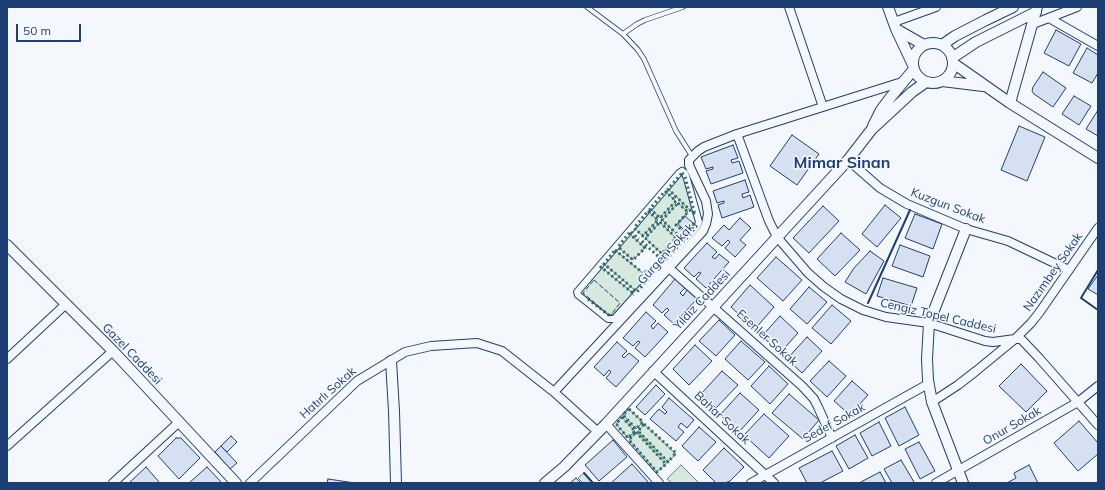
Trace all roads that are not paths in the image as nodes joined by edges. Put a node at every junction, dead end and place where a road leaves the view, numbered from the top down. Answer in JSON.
{"nodes":[{"id":1,"x":587,"y":7,"type":"edge"},
{"id":2,"x":683,"y":7,"type":"edge"},
{"id":3,"x":789,"y":7,"type":"edge"},
{"id":4,"x":888,"y":7,"type":"edge"},
{"id":5,"x":936,"y":7,"type":"edge"},
{"id":6,"x":1013,"y":7,"type":"edge"},
{"id":7,"x":1077,"y":7,"type":"edge"},
{"id":8,"x":1036,"y":10,"type":"edge"},
{"id":9,"x":1048,"y":18,"type":"junction"},
{"id":10,"x":1033,"y":24,"type":"junction"},
{"id":11,"x":895,"y":26,"type":"junction"},
{"id":12,"x":623,"y":34,"type":"junction"},
{"id":13,"x":924,"y":45,"type":"junction"},
{"id":14,"x":942,"y":45,"type":"junction"},
{"id":15,"x":1098,"y":46,"type":"edge"},
{"id":16,"x":953,"y":60,"type":"junction"},
{"id":17,"x":913,"y":67,"type":"junction"},
{"id":18,"x":942,"y":81,"type":"junction"},
{"id":19,"x":902,"y":82,"type":"junction"},
{"id":20,"x":926,"y":82,"type":"junction"},
{"id":21,"x":985,"y":86,"type":"junction"},
{"id":22,"x":1010,"y":103,"type":"junction"},
{"id":23,"x":823,"y":107,"type":"junction"},
{"id":24,"x":872,"y":129,"type":"junction"},
{"id":25,"x":737,"y":134,"type":"junction"},
{"id":26,"x":692,"y":156,"type":"junction"},
{"id":27,"x":1098,"y":158,"type":"edge"},
{"id":28,"x":848,"y":160,"type":"junction"},
{"id":29,"x":1098,"y":228,"type":"edge"},
{"id":30,"x":966,"y":229,"type":"junction"},
{"id":31,"x":777,"y":237,"type":"junction"},
{"id":32,"x":7,"y":244,"type":"edge"},
{"id":33,"x":667,"y":266,"type":"junction"},
{"id":34,"x":1069,"y":270,"type":"junction"},
{"id":35,"x":66,"y":304,"type":"junction"},
{"id":36,"x":713,"y":306,"type":"junction"},
{"id":37,"x":929,"y":323,"type":"junction"},
{"id":38,"x":1015,"y":338,"type":"junction"},
{"id":39,"x":113,"y":351,"type":"junction"},
{"id":40,"x":7,"y":359,"type":"edge"},
{"id":41,"x":391,"y":361,"type":"junction"},
{"id":42,"x":653,"y":371,"type":"junction"},
{"id":43,"x":928,"y":384,"type":"junction"},
{"id":44,"x":1098,"y":386,"type":"edge"},
{"id":45,"x":554,"y":392,"type":"junction"},
{"id":46,"x":932,"y":402,"type":"junction"},
{"id":47,"x":1078,"y":402,"type":"junction"},
{"id":48,"x":179,"y":422,"type":"junction"},
{"id":49,"x":606,"y":424,"type":"junction"},
{"id":50,"x":1098,"y":425,"type":"edge"},
{"id":51,"x":598,"y":432,"type":"junction"},
{"id":52,"x":832,"y":438,"type":"junction"},
{"id":53,"x":7,"y":446,"type":"edge"},
{"id":54,"x":957,"y":471,"type":"junction"},
{"id":55,"x":766,"y":475,"type":"junction"},
{"id":56,"x":113,"y":483,"type":"edge"},
{"id":57,"x":236,"y":483,"type":"edge"},
{"id":58,"x":250,"y":483,"type":"edge"},
{"id":59,"x":396,"y":483,"type":"edge"},
{"id":60,"x":545,"y":483,"type":"edge"},
{"id":61,"x":659,"y":483,"type":"edge"},
{"id":62,"x":751,"y":483,"type":"edge"},
{"id":63,"x":774,"y":483,"type":"edge"},
{"id":64,"x":936,"y":483,"type":"edge"},
{"id":65,"x":963,"y":483,"type":"edge"}],
"edges":[{"from":1,"to":12,"type":"lane"},
{"from":2,"to":12,"type":"lane"},
{"from":3,"to":23,"type":"street"},
{"from":4,"to":11,"type":"street"},
{"from":5,"to":11,"type":"street"},
{"from":6,"to":14,"type":"street"},
{"from":7,"to":9,"type":"street"},
{"from":8,"to":10,"type":"street"},
{"from":8,"to":16,"type":"street"},
{"from":9,"to":10,"type":"street"},
{"from":9,"to":15,"type":"street"},
{"from":10,"to":22,"type":"street"},
{"from":11,"to":13,"type":"street"},
{"from":11,"to":17,"type":"street"},
{"from":12,"to":26,"type":"lane"},
{"from":13,"to":14,"type":"street"},
{"from":13,"to":17,"type":"street","name":"Yıldız Caddesi"},
{"from":14,"to":16,"type":"street"},
{"from":16,"to":18,"type":"street"},
{"from":16,"to":21,"type":"street"},
{"from":17,"to":19,"type":"street","name":"Yıldız Caddesi"},
{"from":17,"to":20,"type":"street"},
{"from":18,"to":20,"type":"street"},
{"from":18,"to":21,"type":"street"},
{"from":19,"to":23,"type":"street"},
{"from":19,"to":24,"type":"street","name":"Yıldız Caddesi"},
{"from":20,"to":24,"type":"street","name":"Yıldız Caddesi"},
{"from":21,"to":22,"type":"street"},
{"from":22,"to":27,"type":"street"},
{"from":23,"to":25,"type":"street"},
{"from":24,"to":28,"type":"street","name":"Yıldız Caddesi"},
{"from":25,"to":26,"type":"street"},
{"from":25,"to":31,"type":"street","name":"Cengiz Topel Caddesi"},
{"from":26,"to":33,"type":"street","name":"Gürgen Sokak"},
{"from":28,"to":30,"type":"street","name":"Kuzgun Sokak"},
{"from":28,"to":31,"type":"street","name":"Yıldız Caddesi"},
{"from":29,"to":34,"type":"street","name":"Nazımbey Sokak"},
{"from":30,"to":34,"type":"street","name":"Kuzgun Sokak"},
{"from":30,"to":37,"type":"street"},
{"from":31,"to":36,"type":"street","name":"Yıldız Caddesi"},
{"from":31,"to":37,"type":"street","name":"Cengiz Topel Caddesi"},
{"from":32,"to":35,"type":"street","name":"Gazel Caddesi"},
{"from":33,"to":33,"type":"street"},
{"from":33,"to":36,"type":"street","name":"Esenler Sokak"},
{"from":33,"to":45,"type":"street","name":"Gürgen Sokak"},
{"from":34,"to":38,"type":"street","name":"Nazımbey Sokak"},
{"from":35,"to":39,"type":"street","name":"Gazel Caddesi"},
{"from":35,"to":40,"type":"street"},
{"from":36,"to":42,"type":"street","name":"Yıldız Caddesi"},
{"from":36,"to":52,"type":"street","name":"Esenler Sokak"},
{"from":37,"to":38,"type":"street","name":"Cengiz Topel Caddesi"},
{"from":37,"to":43,"type":"street"},
{"from":38,"to":46,"type":"street","name":"Nazımbey Sokak"},
{"from":38,"to":47,"type":"street"},
{"from":39,"to":48,"type":"street","name":"Gazel Caddesi"},
{"from":39,"to":53,"type":"street"},
{"from":41,"to":45,"type":"street","name":"Hatırlı Sokak"},
{"from":41,"to":58,"type":"street","name":"Hatırlı Sokak"},
{"from":41,"to":59,"type":"street"},
{"from":42,"to":49,"type":"street","name":"Yıldız Caddesi"},
{"from":42,"to":55,"type":"street","name":"Bahar Sokak"},
{"from":43,"to":46,"type":"street"},
{"from":43,"to":52,"type":"street","name":"Sedef Sokak"},
{"from":44,"to":47,"type":"street","name":"Onur Sokak"},
{"from":45,"to":51,"type":"street","name":"Hatırlı Sokak"},
{"from":46,"to":54,"type":"street"},
{"from":47,"to":50,"type":"street"},
{"from":47,"to":54,"type":"street","name":"Onur Sokak"},
{"from":48,"to":56,"type":"street"},
{"from":48,"to":57,"type":"street","name":"Gazel Caddesi"},
{"from":49,"to":51,"type":"street","name":"Yıldız Caddesi"},
{"from":49,"to":61,"type":"street"},
{"from":51,"to":60,"type":"street","name":"Yıldız Caddesi"},
{"from":52,"to":55,"type":"street","name":"Sedef Sokak"},
{"from":54,"to":64,"type":"street","name":"Onur Sokak"},
{"from":54,"to":65,"type":"street"},
{"from":55,"to":62,"type":"street","name":"Sedef Sokak"},
{"from":55,"to":63,"type":"street","name":"Bahar Sokak"}]}
